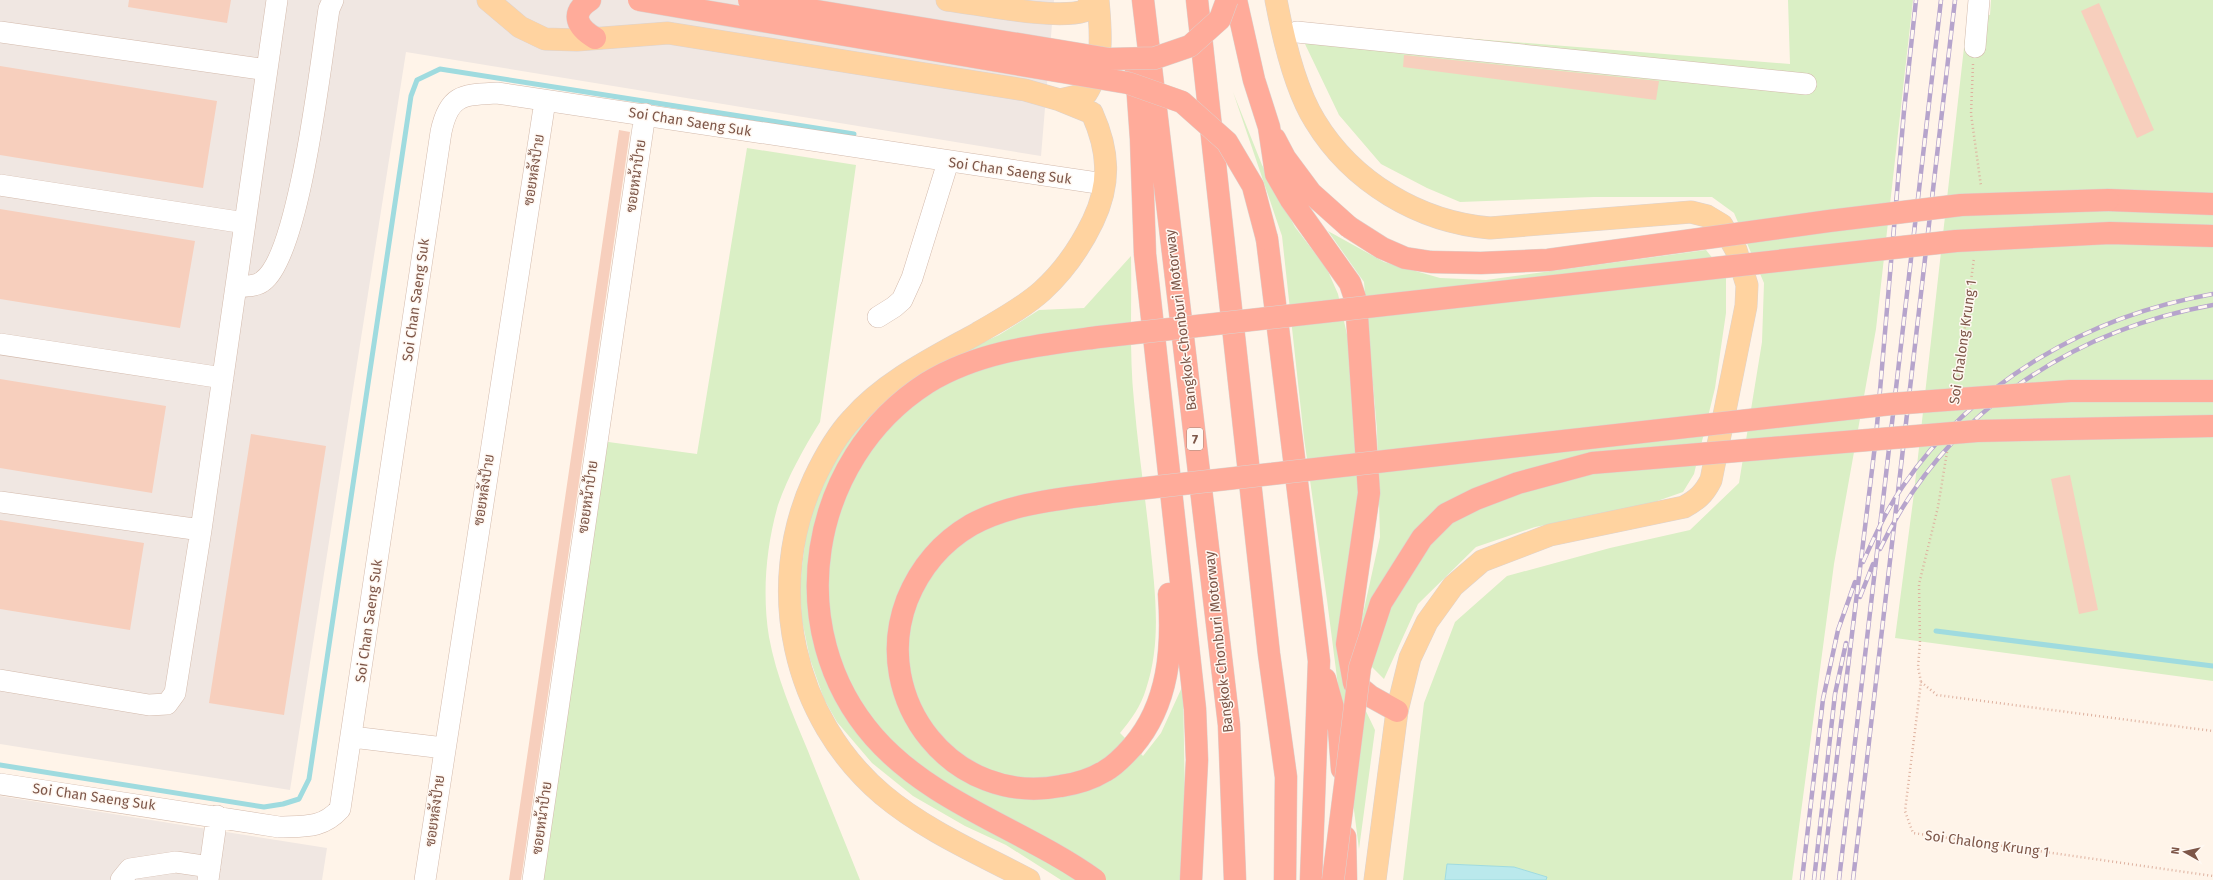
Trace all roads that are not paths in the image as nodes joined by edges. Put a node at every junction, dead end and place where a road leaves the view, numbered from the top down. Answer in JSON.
{"nodes":[{"id":1,"x":277,"y":0,"type":"edge"},
{"id":2,"x":333,"y":0,"type":"edge"},
{"id":3,"x":489,"y":0,"type":"edge"},
{"id":4,"x":590,"y":0,"type":"edge"},
{"id":5,"x":639,"y":0,"type":"edge"},
{"id":6,"x":749,"y":0,"type":"edge"},
{"id":7,"x":947,"y":0,"type":"edge"},
{"id":8,"x":1092,"y":0,"type":"edge"},
{"id":9,"x":1098,"y":0,"type":"edge"},
{"id":10,"x":1128,"y":0,"type":"edge"},
{"id":11,"x":1143,"y":0,"type":"edge"},
{"id":12,"x":1197,"y":0,"type":"edge"},
{"id":13,"x":1227,"y":0,"type":"edge"},
{"id":14,"x":1236,"y":0,"type":"edge"},
{"id":15,"x":1276,"y":0,"type":"edge"},
{"id":16,"x":1979,"y":0,"type":"edge"},
{"id":17,"x":0,"y":32,"type":"edge"},
{"id":18,"x":1297,"y":32,"type":"dead end"},
{"id":19,"x":595,"y":38,"type":"junction"},
{"id":20,"x":1974,"y":47,"type":"road end"},
{"id":21,"x":267,"y":70,"type":"junction"},
{"id":22,"x":1806,"y":84,"type":"dead end"},
{"id":23,"x":1060,"y":100,"type":"junction"},
{"id":24,"x":545,"y":101,"type":"junction"},
{"id":25,"x":645,"y":114,"type":"junction"},
{"id":26,"x":1269,"y":127,"type":"junction"},
{"id":27,"x":948,"y":162,"type":"junction"},
{"id":28,"x":1104,"y":184,"type":"junction"},
{"id":29,"x":0,"y":185,"type":"edge"},
{"id":30,"x":2213,"y":204,"type":"edge"},
{"id":31,"x":245,"y":223,"type":"junction"},
{"id":32,"x":2213,"y":236,"type":"edge"},
{"id":33,"x":236,"y":287,"type":"junction"},
{"id":34,"x":1149,"y":294,"type":"junction"},
{"id":35,"x":878,"y":317,"type":"dead end"},
{"id":36,"x":0,"y":344,"type":"edge"},
{"id":37,"x":223,"y":378,"type":"junction"},
{"id":38,"x":2213,"y":391,"type":"edge"},
{"id":39,"x":2213,"y":426,"type":"edge"},
{"id":40,"x":0,"y":502,"type":"edge"},
{"id":41,"x":201,"y":530,"type":"junction"},
{"id":42,"x":1319,"y":661,"type":"junction"},
{"id":43,"x":0,"y":680,"type":"edge"},
{"id":44,"x":1397,"y":711,"type":"junction"},
{"id":45,"x":352,"y":737,"type":"junction"},
{"id":46,"x":444,"y":748,"type":"junction"},
{"id":47,"x":0,"y":784,"type":"edge"},
{"id":48,"x":217,"y":816,"type":"junction"},
{"id":49,"x":209,"y":873,"type":"edge"},
{"id":50,"x":121,"y":880,"type":"edge"},
{"id":51,"x":425,"y":880,"type":"edge"},
{"id":52,"x":533,"y":880,"type":"edge"},
{"id":53,"x":1029,"y":880,"type":"edge"},
{"id":54,"x":1095,"y":880,"type":"edge"},
{"id":55,"x":1191,"y":880,"type":"edge"},
{"id":56,"x":1235,"y":880,"type":"edge"},
{"id":57,"x":1285,"y":880,"type":"edge"},
{"id":58,"x":1311,"y":880,"type":"edge"},
{"id":59,"x":1333,"y":880,"type":"edge"},
{"id":60,"x":1346,"y":880,"type":"edge"},
{"id":61,"x":1375,"y":880,"type":"edge"}],
"edges":[{"from":1,"to":21,"type":"street"},
{"from":2,"to":33,"type":"street"},
{"from":3,"to":19,"type":"main road"},
{"from":4,"to":19,"type":"highway"},
{"from":5,"to":42,"type":"highway","bridge":true},
{"from":6,"to":13,"type":"highway","bridge":true},
{"from":7,"to":8,"type":"main road"},
{"from":9,"to":23,"type":"main road"},
{"from":10,"to":34,"type":"highway"},
{"from":11,"to":56,"type":"highway","name":"Bangkok-Chonburi Motorway","number":"7"},
{"from":12,"to":57,"type":"highway"},
{"from":14,"to":26,"type":"highway"},
{"from":15,"to":44,"type":"main road"},
{"from":16,"to":20,"type":"street"},
{"from":17,"to":21,"type":"street"},
{"from":18,"to":22,"type":"street"},
{"from":19,"to":23,"type":"main road"},
{"from":21,"to":31,"type":"street"},
{"from":23,"to":28,"type":"main road"},
{"from":24,"to":25,"type":"street","name":"Soi Chan Saeng Suk"},
{"from":24,"to":45,"type":"street","name":"Soi Chan Saeng Suk"},
{"from":24,"to":46,"type":"street","name":"ซอยหลังป้าย"},
{"from":25,"to":27,"type":"street","name":"Soi Chan Saeng Suk"},
{"from":25,"to":52,"type":"street","name":"ซอยหน้าป้าย"},
{"from":26,"to":30,"type":"highway","bridge":true},
{"from":26,"to":44,"type":"highway"},
{"from":27,"to":28,"type":"street","name":"Soi Chan Saeng Suk"},
{"from":27,"to":35,"type":"street"},
{"from":28,"to":53,"type":"main road"},
{"from":29,"to":31,"type":"street"},
{"from":31,"to":33,"type":"street"},
{"from":32,"to":54,"type":"highway","bridge":true},
{"from":33,"to":37,"type":"street"},
{"from":34,"to":38,"type":"highway","bridge":true},
{"from":34,"to":55,"type":"highway"},
{"from":36,"to":37,"type":"street"},
{"from":37,"to":41,"type":"street"},
{"from":39,"to":59,"type":"highway","bridge":true},
{"from":40,"to":41,"type":"street"},
{"from":41,"to":43,"type":"street"},
{"from":42,"to":58,"type":"highway"},
{"from":42,"to":60,"type":"highway"},
{"from":44,"to":61,"type":"main road"},
{"from":45,"to":46,"type":"street"},
{"from":45,"to":48,"type":"street","name":"Soi Chan Saeng Suk"},
{"from":46,"to":51,"type":"street","name":"ซอยหลังป้าย"},
{"from":47,"to":48,"type":"street","name":"Soi Chan Saeng Suk"},
{"from":48,"to":49,"type":"street"},
{"from":49,"to":50,"type":"street"}]}
